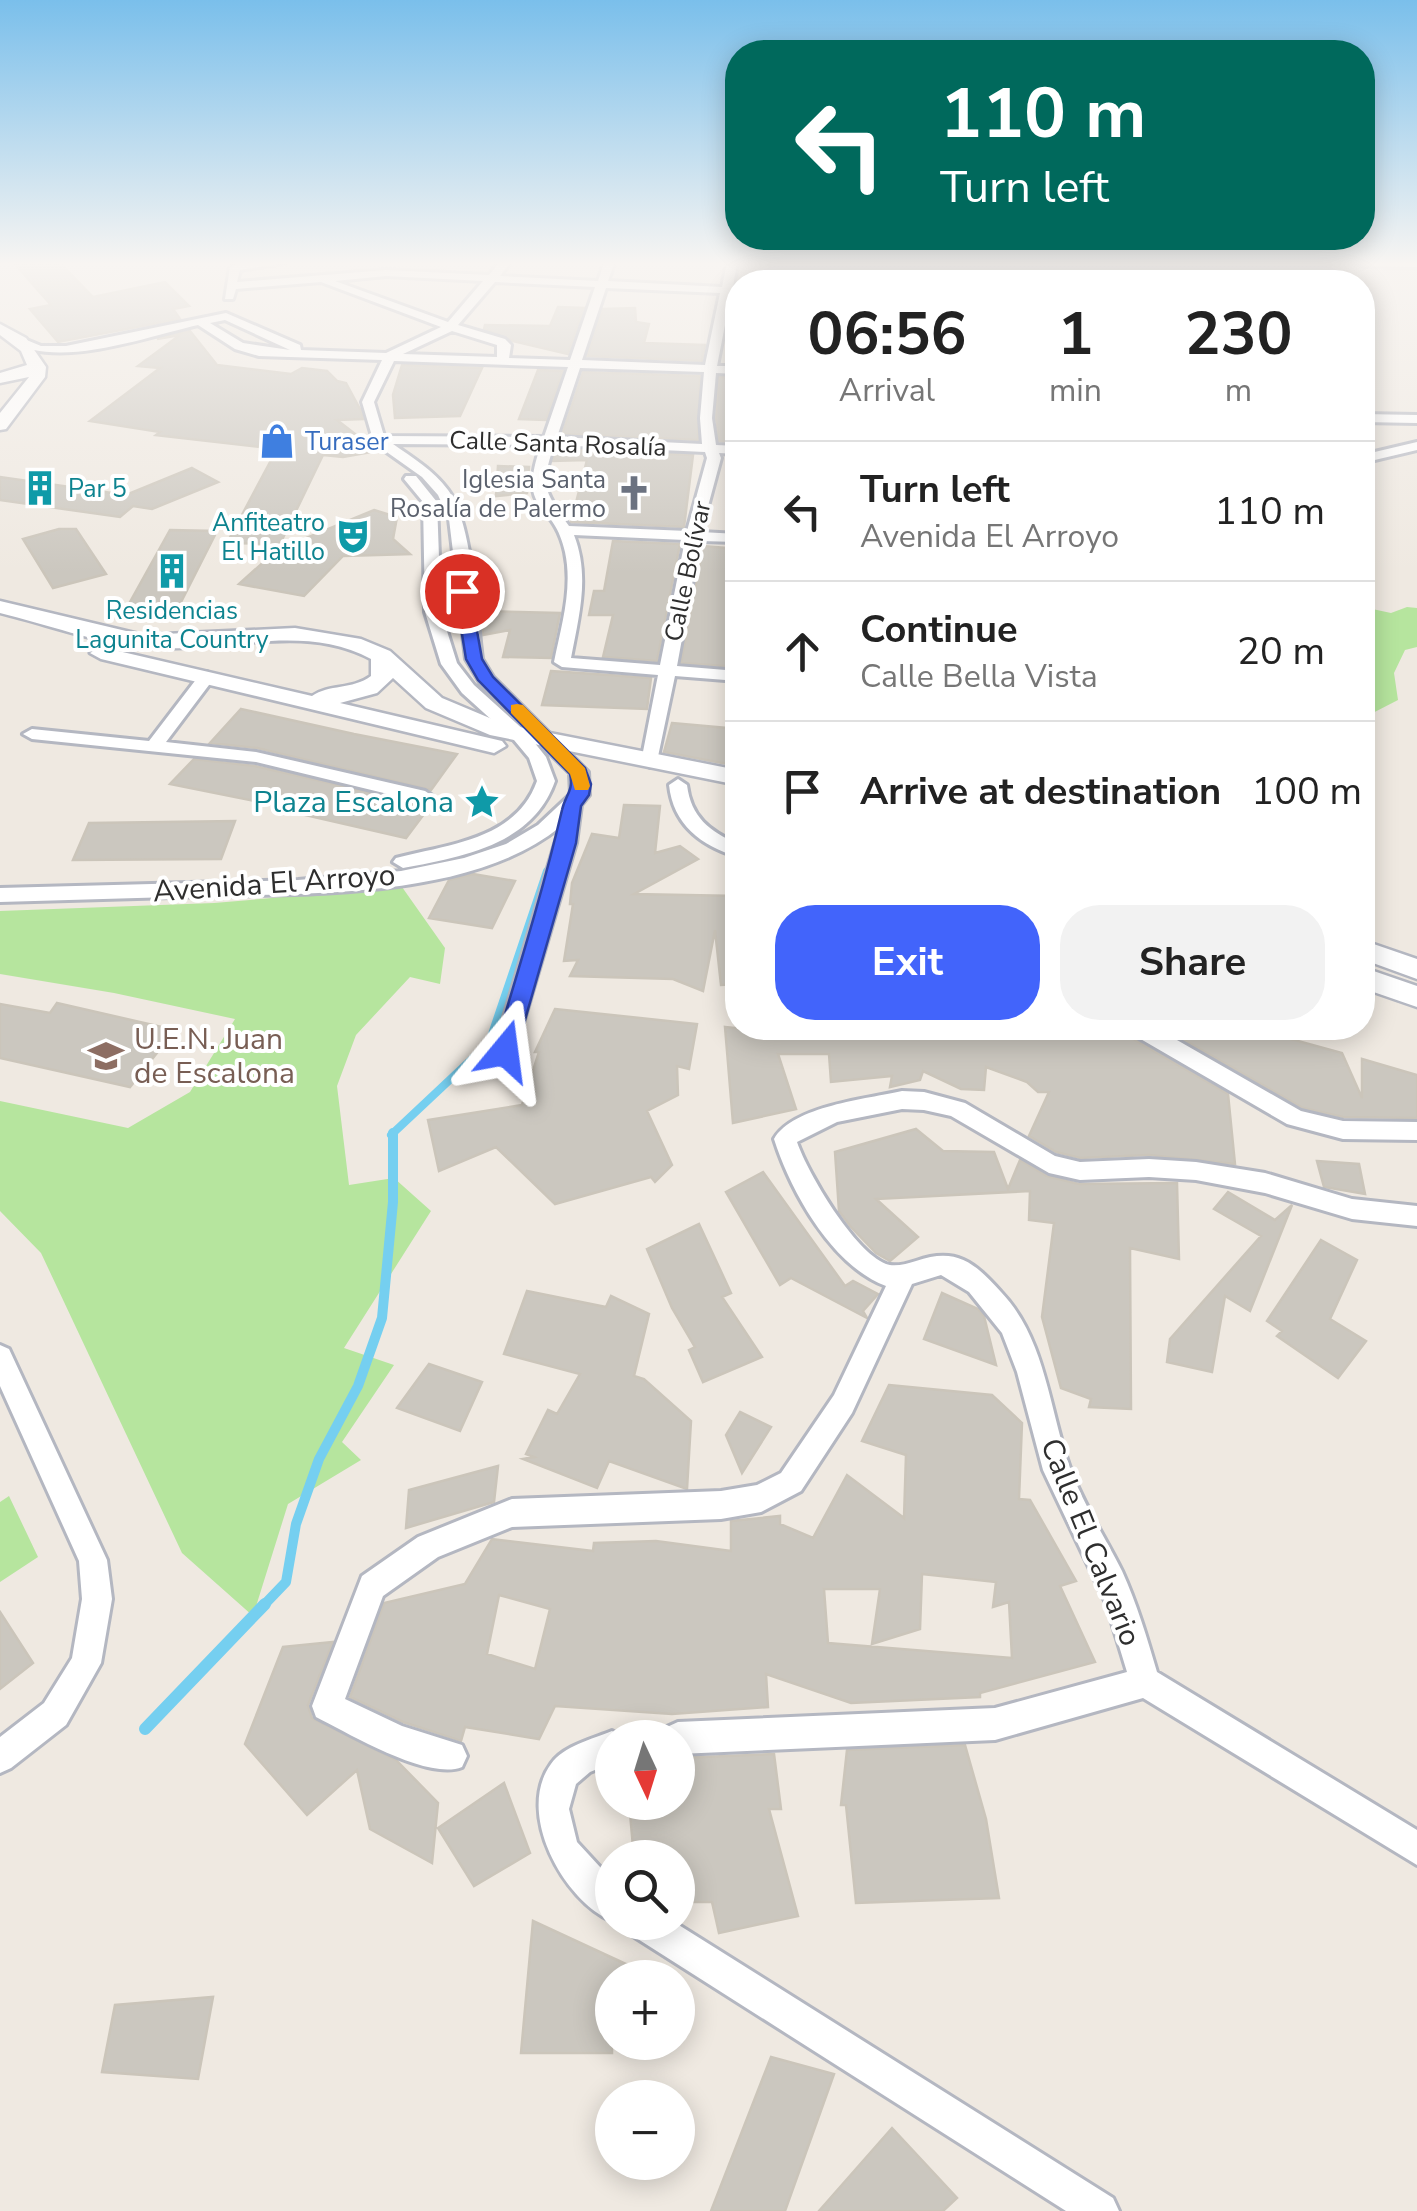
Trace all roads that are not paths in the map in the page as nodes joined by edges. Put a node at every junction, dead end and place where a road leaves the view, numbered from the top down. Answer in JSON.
{"nodes":[{"id":1,"x":42,"y":366,"type":"edge"},
{"id":2,"x":386,"y":366,"type":"edge"},
{"id":3,"x":577,"y":366,"type":"edge"},
{"id":4,"x":648,"y":366,"type":"edge"},
{"id":5,"x":38,"y":367,"type":"junction"},
{"id":6,"x":711,"y":369,"type":"junction"},
{"id":7,"x":725,"y":370,"type":"edge"},
{"id":8,"x":0,"y":378,"type":"edge"},
{"id":9,"x":1375,"y":419,"type":"edge"},
{"id":10,"x":1414,"y":421,"type":"edge"},
{"id":11,"x":0,"y":425,"type":"edge"},
{"id":12,"x":380,"y":440,"type":"junction"},
{"id":13,"x":549,"y":440,"type":"junction"},
{"id":14,"x":1417,"y":446,"type":"edge"},
{"id":15,"x":708,"y":449,"type":"junction"},
{"id":16,"x":725,"y":450,"type":"edge"},
{"id":17,"x":1375,"y":456,"type":"edge"},
{"id":18,"x":405,"y":460,"type":"junction"},
{"id":19,"x":564,"y":530,"type":"junction"},
{"id":20,"x":694,"y":536,"type":"junction"},
{"id":21,"x":725,"y":537,"type":"edge"},
{"id":22,"x":0,"y":607,"type":"edge"},
{"id":23,"x":0,"y":626,"type":"edge"},
{"id":24,"x":271,"y":634,"type":"junction"},
{"id":25,"x":382,"y":656,"type":"junction"},
{"id":26,"x":666,"y":670,"type":"junction"},
{"id":27,"x":725,"y":675,"type":"edge"},
{"id":28,"x":208,"y":677,"type":"junction"},
{"id":29,"x":300,"y":699,"type":"junction"},
{"id":30,"x":32,"y":734,"type":"dead end"},
{"id":31,"x":520,"y":736,"type":"junction"},
{"id":32,"x":155,"y":746,"type":"junction"},
{"id":33,"x":543,"y":750,"type":"junction"},
{"id":34,"x":650,"y":762,"type":"junction"},
{"id":35,"x":570,"y":764,"type":"junction"},
{"id":36,"x":725,"y":776,"type":"edge"},
{"id":37,"x":678,"y":785,"type":"junction"},
{"id":38,"x":725,"y":792,"type":"edge"},
{"id":39,"x":425,"y":797,"type":"dead end"},
{"id":40,"x":572,"y":805,"type":"junction"},
{"id":41,"x":725,"y":844,"type":"edge"},
{"id":42,"x":0,"y":881,"type":"edge"},
{"id":43,"x":0,"y":895,"type":"edge"},
{"id":44,"x":1375,"y":954,"type":"edge"},
{"id":45,"x":1417,"y":968,"type":"edge"},
{"id":46,"x":1375,"y":982,"type":"edge"},
{"id":47,"x":1417,"y":997,"type":"edge"},
{"id":48,"x":1161,"y":1040,"type":"edge"},
{"id":49,"x":505,"y":1051,"type":"dead end"},
{"id":50,"x":1417,"y":1131,"type":"edge"},
{"id":51,"x":1417,"y":1216,"type":"edge"},
{"id":52,"x":905,"y":1273,"type":"junction"},
{"id":53,"x":0,"y":1357,"type":"edge"},
{"id":54,"x":1145,"y":1682,"type":"junction"},
{"id":55,"x":695,"y":1737,"type":"edge"},
{"id":56,"x":595,"y":1754,"type":"edge"},
{"id":57,"x":450,"y":1756,"type":"dead end"},
{"id":58,"x":0,"y":1758,"type":"edge"},
{"id":59,"x":1417,"y":1849,"type":"edge"},
{"id":60,"x":595,"y":1886,"type":"edge"},
{"id":61,"x":671,"y":1940,"type":"edge"},
{"id":62,"x":1100,"y":2211,"type":"edge"}],
"edges":[{"from":1,"to":5,"type":"street"},
{"from":2,"to":12,"type":"street"},
{"from":3,"to":13,"type":"street"},
{"from":4,"to":6,"type":"street"},
{"from":5,"to":8,"type":"street"},
{"from":5,"to":11,"type":"street"},
{"from":6,"to":7,"type":"street"},
{"from":6,"to":15,"type":"street","name":"Calle Bolívar"},
{"from":9,"to":10,"type":"street"},
{"from":12,"to":13,"type":"street","name":"Calle Santa Rosalía"},
{"from":12,"to":18,"type":"street"},
{"from":13,"to":15,"type":"street","name":"Calle Santa Rosalía"},
{"from":13,"to":19,"type":"street"},
{"from":14,"to":17,"type":"street"},
{"from":15,"to":16,"type":"street","name":"Calle Santa Rosalía"},
{"from":15,"to":20,"type":"street","name":"Calle Bolívar"},
{"from":18,"to":31,"type":"street"},
{"from":18,"to":33,"type":"street"},
{"from":19,"to":20,"type":"street"},
{"from":19,"to":26,"type":"street"},
{"from":20,"to":21,"type":"street"},
{"from":20,"to":26,"type":"street","name":"Calle Bolívar"},
{"from":22,"to":24,"type":"street"},
{"from":23,"to":28,"type":"street"},
{"from":24,"to":25,"type":"street"},
{"from":24,"to":28,"type":"street"},
{"from":25,"to":29,"type":"street"},
{"from":25,"to":31,"type":"street"},
{"from":26,"to":27,"type":"street"},
{"from":26,"to":34,"type":"street","name":"Calle Bolívar"},
{"from":28,"to":29,"type":"street"},
{"from":28,"to":32,"type":"street"},
{"from":29,"to":33,"type":"street"},
{"from":30,"to":32,"type":"street"},
{"from":31,"to":33,"type":"street"},
{"from":32,"to":39,"type":"street"},
{"from":33,"to":34,"type":"street"},
{"from":33,"to":35,"type":"street"},
{"from":33,"to":42,"type":"street","name":"Avenida El Arroyo"},
{"from":34,"to":36,"type":"street"},
{"from":35,"to":37,"type":"street"},
{"from":35,"to":40,"type":"street"},
{"from":37,"to":38,"type":"street"},
{"from":37,"to":41,"type":"street"},
{"from":40,"to":43,"type":"street","name":"Avenida El Arroyo"},
{"from":40,"to":49,"type":"street"},
{"from":44,"to":45,"type":"street"},
{"from":46,"to":47,"type":"street"},
{"from":48,"to":50,"type":"street"},
{"from":51,"to":52,"type":"street","name":"Calle El Calvario"},
{"from":52,"to":54,"type":"street","name":"Calle El Calvario"},
{"from":52,"to":57,"type":"street"},
{"from":53,"to":58,"type":"street"},
{"from":54,"to":55,"type":"street","name":"Calle El Calvario"},
{"from":54,"to":59,"type":"street"},
{"from":56,"to":60,"type":"street"},
{"from":61,"to":62,"type":"street"}]}
